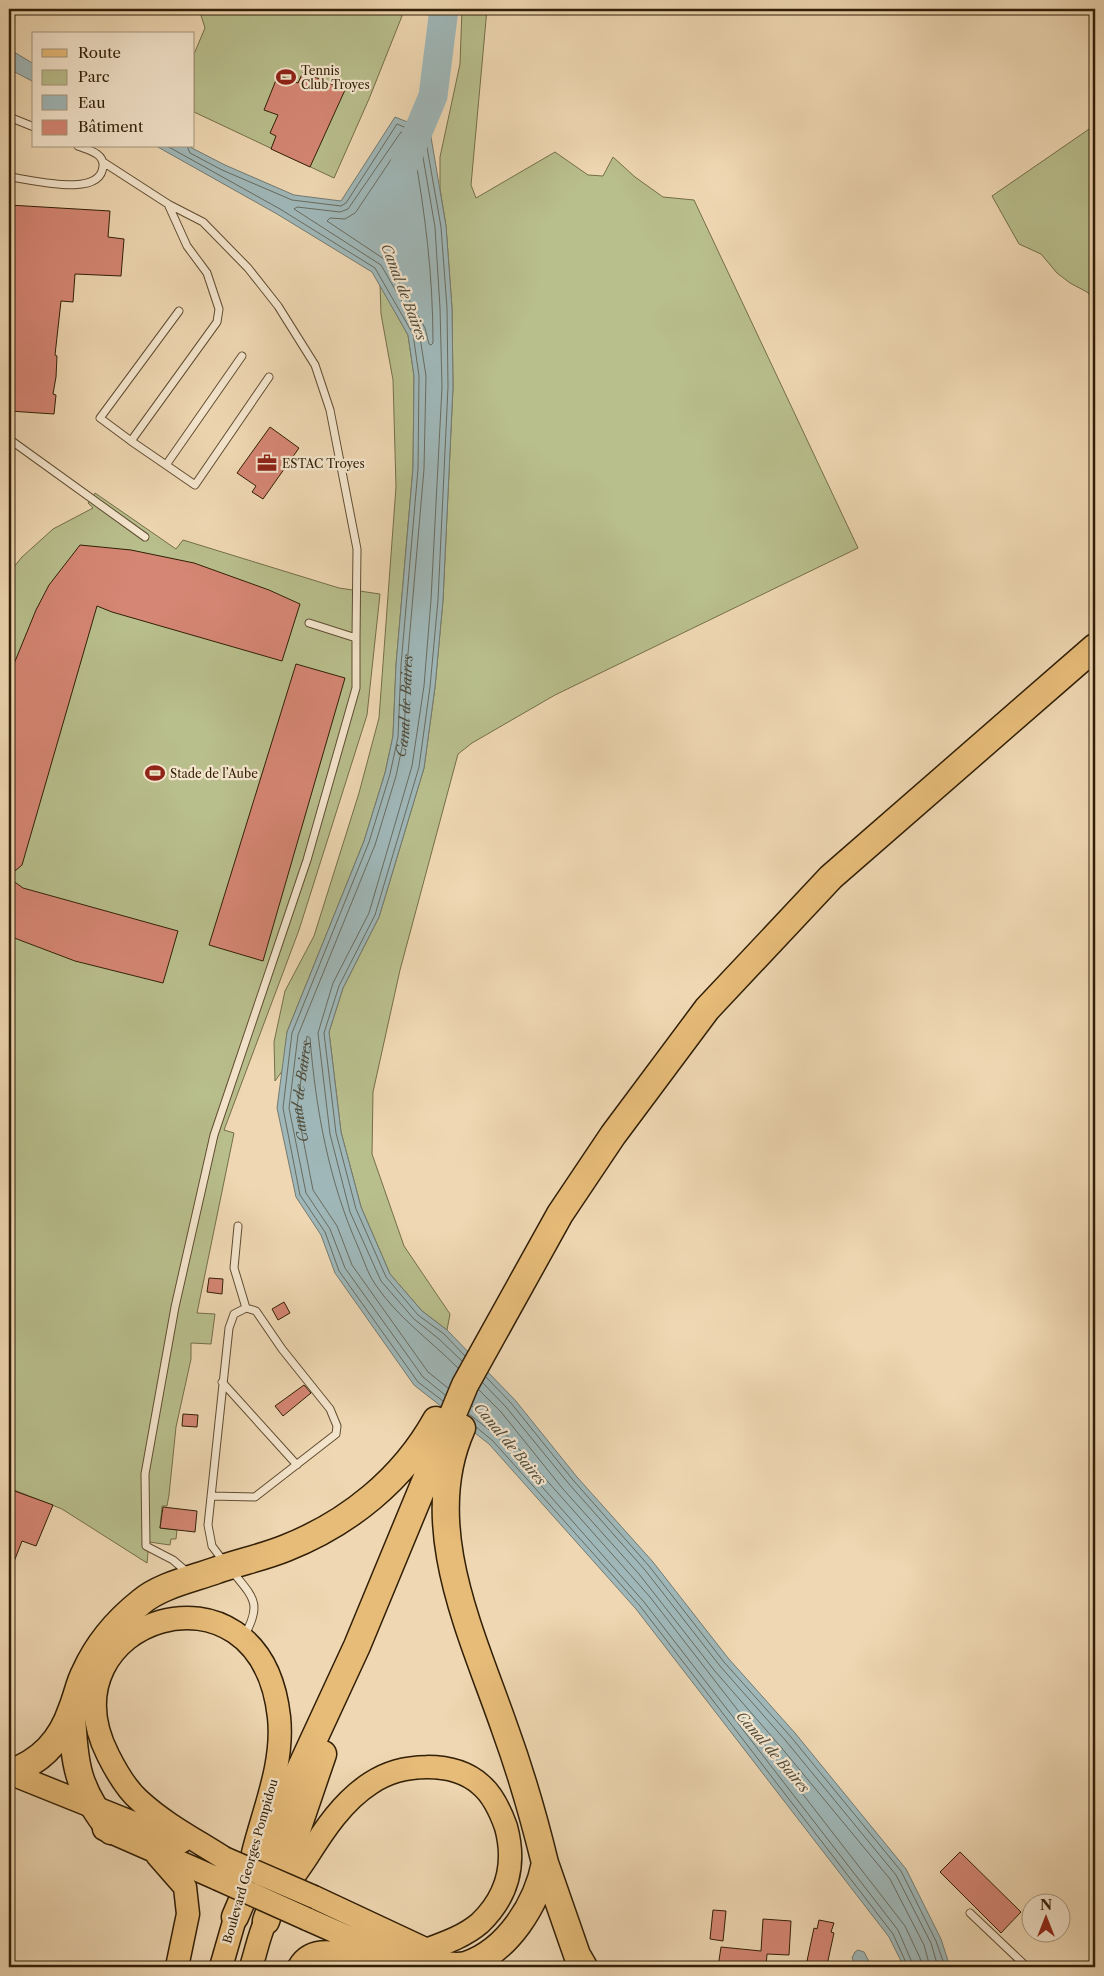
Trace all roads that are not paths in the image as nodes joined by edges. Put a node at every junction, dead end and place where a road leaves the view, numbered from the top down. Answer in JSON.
{"nodes":[{"id":1,"x":9,"y":117,"type":"edge"},
{"id":2,"x":32,"y":126,"type":"edge"},
{"id":3,"x":82,"y":148,"type":"edge"},
{"id":4,"x":104,"y":162,"type":"junction"},
{"id":5,"x":9,"y":177,"type":"edge"},
{"id":6,"x":168,"y":204,"type":"junction"},
{"id":7,"x":179,"y":311,"type":"dead end"},
{"id":8,"x":242,"y":356,"type":"dead end"},
{"id":9,"x":269,"y":378,"type":"dead end"},
{"id":10,"x":9,"y":438,"type":"edge"},
{"id":11,"x":131,"y":441,"type":"junction"},
{"id":12,"x":166,"y":465,"type":"junction"},
{"id":13,"x":145,"y":537,"type":"dead end"},
{"id":14,"x":309,"y":623,"type":"dead end"},
{"id":15,"x":356,"y":638,"type":"junction"},
{"id":16,"x":1095,"y":647,"type":"edge"},
{"id":17,"x":238,"y":1226,"type":"dead end"},
{"id":18,"x":246,"y":1308,"type":"junction"},
{"id":19,"x":491,"y":1347,"type":"junction"},
{"id":20,"x":222,"y":1382,"type":"junction"},
{"id":21,"x":445,"y":1432,"type":"junction"},
{"id":22,"x":297,"y":1465,"type":"junction"},
{"id":23,"x":211,"y":1496,"type":"junction"},
{"id":24,"x":227,"y":1566,"type":"junction"},
{"id":25,"x":194,"y":1578,"type":"junction"},
{"id":26,"x":243,"y":1639,"type":"junction"},
{"id":27,"x":358,"y":1646,"type":"junction"},
{"id":28,"x":72,"y":1711,"type":"junction"},
{"id":29,"x":9,"y":1773,"type":"edge"},
{"id":30,"x":9,"y":1789,"type":"edge"},
{"id":31,"x":92,"y":1808,"type":"junction"},
{"id":32,"x":111,"y":1831,"type":"junction"},
{"id":33,"x":153,"y":1850,"type":"junction"},
{"id":34,"x":545,"y":1863,"type":"junction"},
{"id":35,"x":221,"y":1868,"type":"junction"},
{"id":36,"x":970,"y":1912,"type":"dead end"},
{"id":37,"x":235,"y":1917,"type":"junction"},
{"id":38,"x":266,"y":1920,"type":"junction"},
{"id":39,"x":405,"y":1961,"type":"edge"},
{"id":40,"x":466,"y":1966,"type":"edge"},
{"id":41,"x":177,"y":1967,"type":"edge"},
{"id":42,"x":221,"y":1967,"type":"edge"},
{"id":43,"x":252,"y":1967,"type":"edge"},
{"id":44,"x":299,"y":1967,"type":"edge"},
{"id":45,"x":584,"y":1967,"type":"edge"},
{"id":46,"x":1027,"y":1967,"type":"edge"}],
"edges":[{"from":1,"to":2,"type":"lane"},
{"from":3,"to":4,"type":"lane"},
{"from":4,"to":5,"type":"lane"},
{"from":4,"to":6,"type":"lane"},
{"from":6,"to":11,"type":"lane"},
{"from":6,"to":15,"type":"lane"},
{"from":7,"to":11,"type":"lane"},
{"from":8,"to":12,"type":"lane"},
{"from":9,"to":12,"type":"lane"},
{"from":10,"to":13,"type":"lane"},
{"from":11,"to":12,"type":"lane"},
{"from":14,"to":15,"type":"lane"},
{"from":15,"to":25,"type":"lane"},
{"from":16,"to":19,"type":"highway"},
{"from":17,"to":18,"type":"lane"},
{"from":18,"to":20,"type":"lane"},
{"from":18,"to":22,"type":"lane"},
{"from":19,"to":21,"type":"highway"},
{"from":19,"to":21,"type":"highway"},
{"from":20,"to":22,"type":"lane"},
{"from":20,"to":23,"type":"lane"},
{"from":21,"to":24,"type":"highway"},
{"from":21,"to":27,"type":"highway"},
{"from":21,"to":34,"type":"highway"},
{"from":22,"to":23,"type":"lane"},
{"from":23,"to":24,"type":"lane"},
{"from":24,"to":25,"type":"highway"},
{"from":24,"to":26,"type":"lane"},
{"from":25,"to":28,"type":"highway"},
{"from":26,"to":35,"type":"main road","name":"Boulevard Georges Pompidou"},
{"from":26,"to":37,"type":"main road","name":"Boulevard Georges Pompidou"},
{"from":27,"to":37,"type":"highway"},
{"from":27,"to":38,"type":"highway"},
{"from":28,"to":29,"type":"highway"},
{"from":28,"to":31,"type":"highway"},
{"from":29,"to":31,"type":"main road"},
{"from":30,"to":32,"type":"main road"},
{"from":31,"to":32,"type":"highway"},
{"from":31,"to":35,"type":"main road"},
{"from":32,"to":33,"type":"main road"},
{"from":33,"to":35,"type":"main road"},
{"from":33,"to":41,"type":"main road"},
{"from":34,"to":40,"type":"highway"},
{"from":34,"to":45,"type":"highway"},
{"from":35,"to":39,"type":"main road","bridge":true},
{"from":35,"to":39,"type":"main road","bridge":true},
{"from":36,"to":46,"type":"lane"},
{"from":37,"to":42,"type":"main road","name":"Boulevard Georges Pompidou"},
{"from":38,"to":39,"type":"main road"},
{"from":38,"to":43,"type":"main road"},
{"from":39,"to":40,"type":"highway"},
{"from":39,"to":44,"type":"main road"}]}
